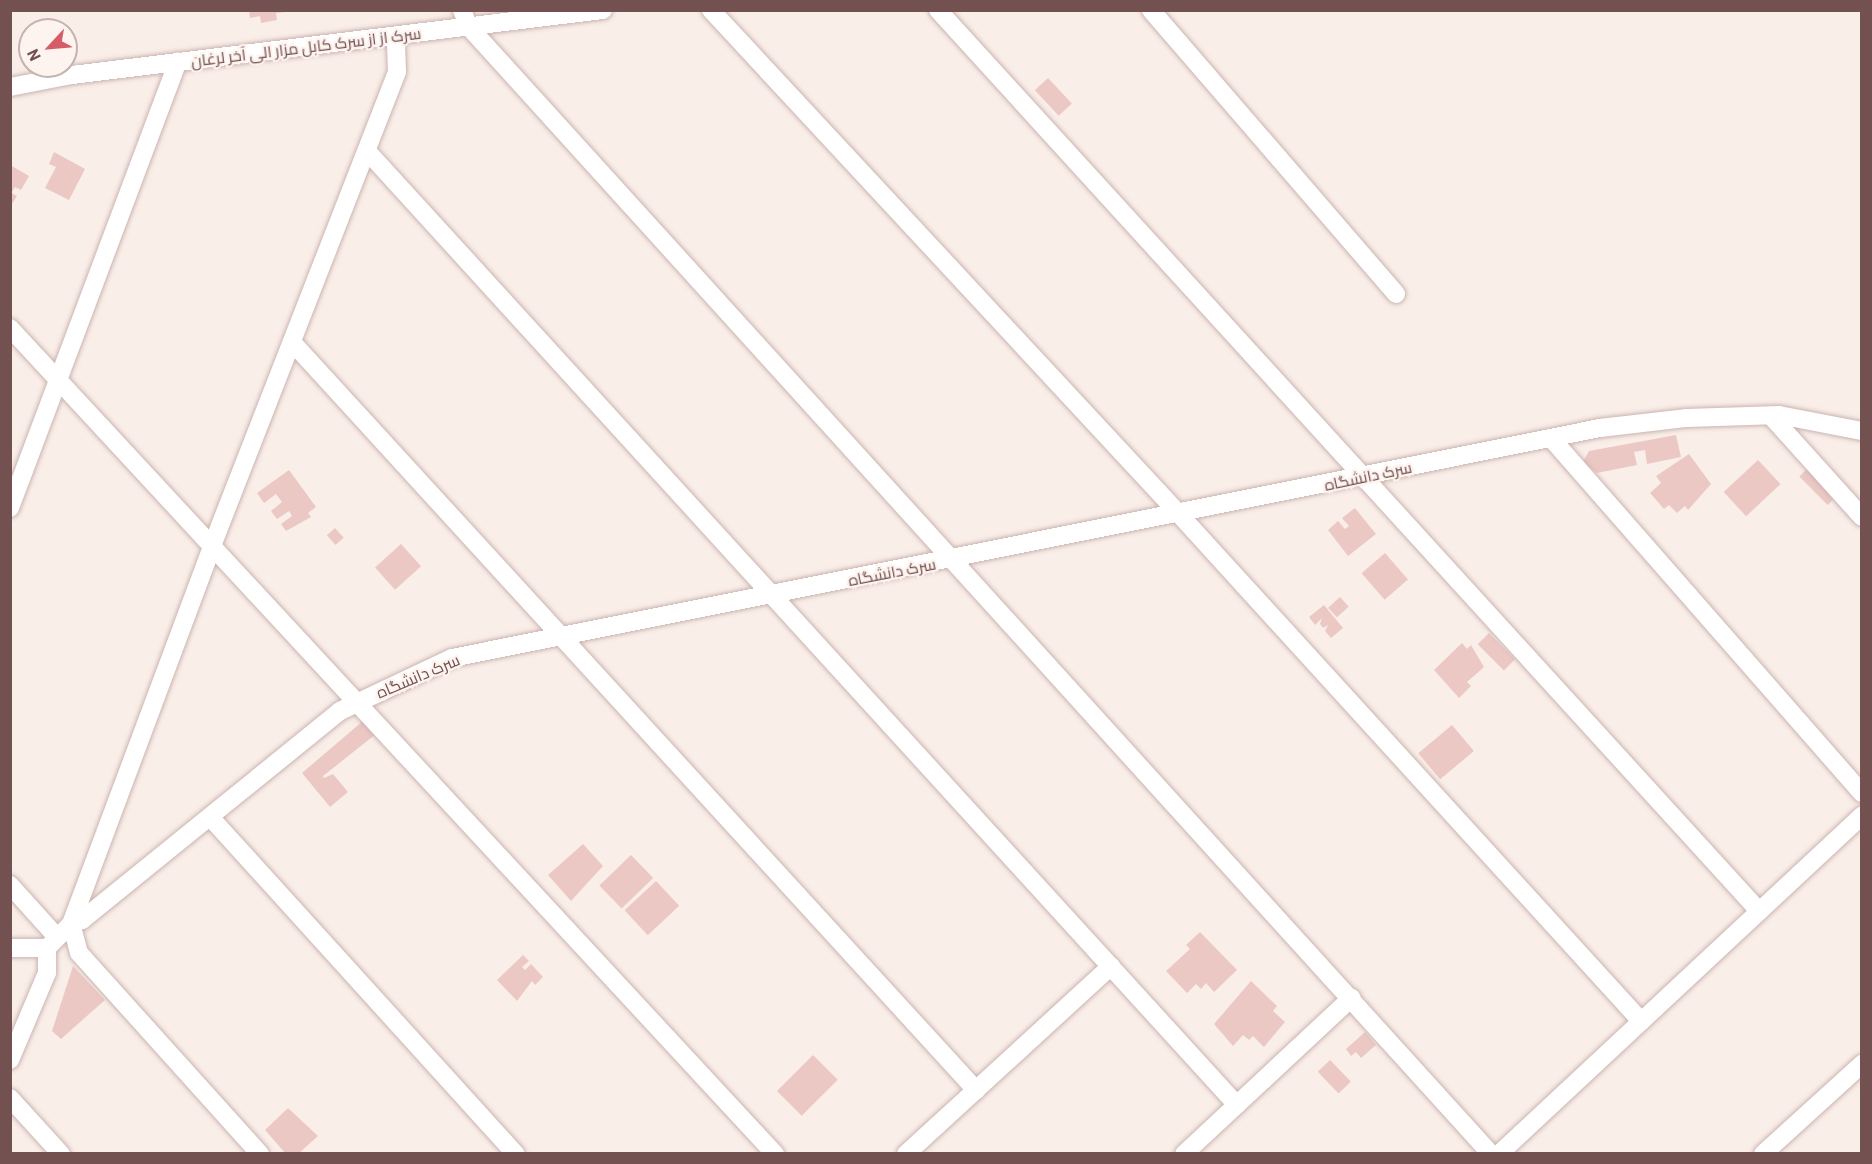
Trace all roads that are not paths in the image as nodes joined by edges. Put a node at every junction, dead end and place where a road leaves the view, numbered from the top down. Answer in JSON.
{"nodes":[{"id":1,"x":603,"y":10,"type":"edge"},
{"id":2,"x":711,"y":10,"type":"edge"},
{"id":3,"x":938,"y":10,"type":"edge"},
{"id":4,"x":1151,"y":10,"type":"edge"},
{"id":5,"x":465,"y":19,"type":"edge"},
{"id":6,"x":396,"y":36,"type":"junction"},
{"id":7,"x":178,"y":62,"type":"junction"},
{"id":8,"x":10,"y":87,"type":"edge"},
{"id":9,"x":366,"y":151,"type":"junction"},
{"id":10,"x":1396,"y":294,"type":"dead end"},
{"id":11,"x":10,"y":328,"type":"edge"},
{"id":12,"x":292,"y":342,"type":"junction"},
{"id":13,"x":60,"y":382,"type":"junction"},
{"id":14,"x":1771,"y":416,"type":"junction"},
{"id":15,"x":1862,"y":431,"type":"edge"},
{"id":16,"x":1551,"y":438,"type":"junction"},
{"id":17,"x":1365,"y":476,"type":"junction"},
{"id":18,"x":10,"y":508,"type":"edge"},
{"id":19,"x":1179,"y":514,"type":"junction"},
{"id":20,"x":1862,"y":518,"type":"edge"},
{"id":21,"x":212,"y":546,"type":"junction"},
{"id":22,"x":954,"y":560,"type":"junction"},
{"id":23,"x":774,"y":595,"type":"junction"},
{"id":24,"x":561,"y":637,"type":"junction"},
{"id":25,"x":357,"y":703,"type":"junction"},
{"id":26,"x":1862,"y":793,"type":"edge"},
{"id":27,"x":1862,"y":816,"type":"edge"},
{"id":28,"x":210,"y":817,"type":"junction"},
{"id":29,"x":10,"y":885,"type":"edge"},
{"id":30,"x":1759,"y":911,"type":"junction"},
{"id":31,"x":71,"y":924,"type":"junction"},
{"id":32,"x":51,"y":942,"type":"junction"},
{"id":33,"x":10,"y":948,"type":"edge"},
{"id":34,"x":1112,"y":966,"type":"junction"},
{"id":35,"x":1351,"y":998,"type":"junction"},
{"id":36,"x":1641,"y":1022,"type":"junction"},
{"id":37,"x":10,"y":1060,"type":"edge"},
{"id":38,"x":1862,"y":1064,"type":"edge"},
{"id":39,"x":976,"y":1090,"type":"junction"},
{"id":40,"x":10,"y":1098,"type":"edge"},
{"id":41,"x":1237,"y":1105,"type":"junction"},
{"id":42,"x":61,"y":1154,"type":"edge"},
{"id":43,"x":260,"y":1154,"type":"edge"},
{"id":44,"x":516,"y":1154,"type":"edge"},
{"id":45,"x":775,"y":1154,"type":"edge"},
{"id":46,"x":906,"y":1154,"type":"edge"},
{"id":47,"x":1184,"y":1154,"type":"edge"},
{"id":48,"x":1491,"y":1154,"type":"edge"},
{"id":49,"x":1499,"y":1154,"type":"edge"},
{"id":50,"x":1763,"y":1154,"type":"edge"}],
"edges":[{"from":1,"to":5,"type":"street","name":"سرک از از سرک کابل مزار الی آخر لرغان"},
{"from":2,"to":19,"type":"street"},
{"from":3,"to":17,"type":"street"},
{"from":4,"to":10,"type":"street"},
{"from":5,"to":6,"type":"street","name":"سرک از از سرک کابل مزار الی آخر لرغان"},
{"from":5,"to":22,"type":"street"},
{"from":6,"to":7,"type":"street","name":"سرک از از سرک کابل مزار الی آخر لرغان"},
{"from":6,"to":9,"type":"street"},
{"from":7,"to":8,"type":"street","name":"سرک از از سرک کابل مزار الی آخر لرغان"},
{"from":7,"to":13,"type":"street"},
{"from":9,"to":12,"type":"street"},
{"from":9,"to":23,"type":"street"},
{"from":11,"to":13,"type":"street"},
{"from":12,"to":21,"type":"street"},
{"from":12,"to":24,"type":"street"},
{"from":13,"to":18,"type":"street"},
{"from":13,"to":21,"type":"street"},
{"from":14,"to":15,"type":"street","name":"سرک دانشگاه"},
{"from":14,"to":16,"type":"street","name":"سرک دانشگاه"},
{"from":14,"to":20,"type":"street"},
{"from":16,"to":17,"type":"street","name":"سرک دانشگاه"},
{"from":16,"to":26,"type":"street"},
{"from":17,"to":19,"type":"street","name":"سرک دانشگاه"},
{"from":17,"to":30,"type":"street"},
{"from":19,"to":22,"type":"street","name":"سرک دانشگاه"},
{"from":19,"to":36,"type":"street"},
{"from":21,"to":25,"type":"street"},
{"from":21,"to":31,"type":"street"},
{"from":22,"to":23,"type":"street","name":"سرک دانشگاه"},
{"from":22,"to":35,"type":"street"},
{"from":23,"to":24,"type":"street","name":"سرک دانشگاه"},
{"from":23,"to":34,"type":"street"},
{"from":24,"to":25,"type":"street","name":"سرک دانشگاه"},
{"from":24,"to":39,"type":"street"},
{"from":25,"to":28,"type":"street","name":"سرک دانشگاه"},
{"from":25,"to":45,"type":"street"},
{"from":27,"to":30,"type":"street"},
{"from":28,"to":31,"type":"street","name":"سرک دانشگاه"},
{"from":28,"to":44,"type":"street"},
{"from":29,"to":32,"type":"street"},
{"from":30,"to":36,"type":"street"},
{"from":31,"to":32,"type":"street","name":"سرک دانشگاه"},
{"from":31,"to":43,"type":"street"},
{"from":32,"to":33,"type":"street"},
{"from":32,"to":37,"type":"street"},
{"from":34,"to":39,"type":"street"},
{"from":34,"to":41,"type":"street"},
{"from":35,"to":41,"type":"street"},
{"from":35,"to":48,"type":"street"},
{"from":36,"to":49,"type":"street"},
{"from":38,"to":50,"type":"street"},
{"from":39,"to":46,"type":"street"},
{"from":40,"to":42,"type":"street"},
{"from":41,"to":47,"type":"street"}]}
